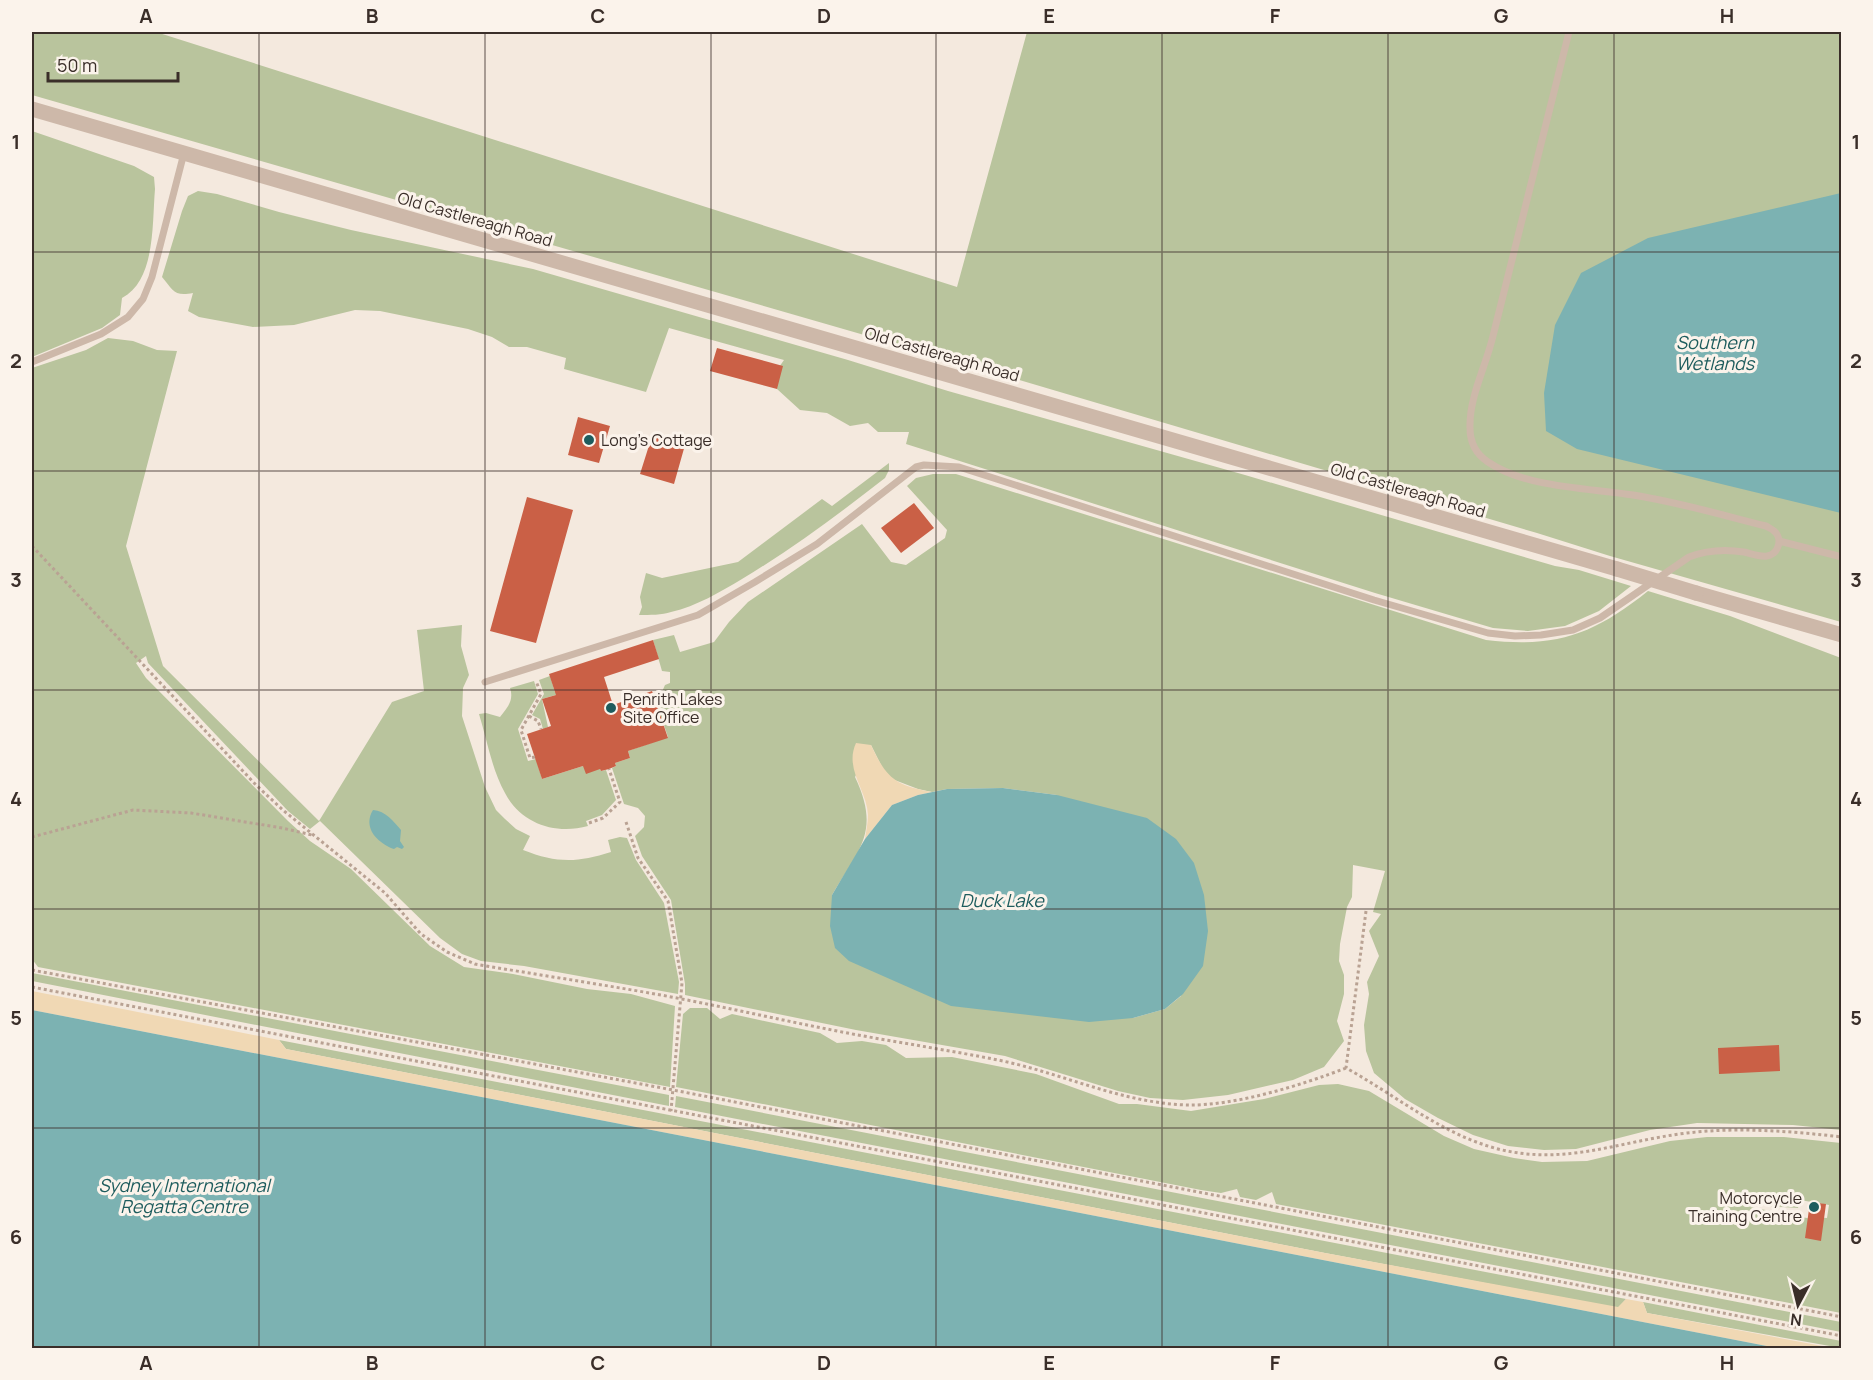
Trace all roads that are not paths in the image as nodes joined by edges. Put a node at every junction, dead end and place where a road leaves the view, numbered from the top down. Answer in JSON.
{"nodes":[{"id":1,"x":1569,"y":32,"type":"edge"},
{"id":2,"x":32,"y":109,"type":"edge"},
{"id":3,"x":184,"y":153,"type":"junction"},
{"id":4,"x":32,"y":362,"type":"edge"},
{"id":5,"x":1779,"y":541,"type":"junction"},
{"id":6,"x":1842,"y":557,"type":"edge"},
{"id":7,"x":1842,"y":635,"type":"edge"},
{"id":8,"x":485,"y":682,"type":"dead end"}],
"edges":[{"from":1,"to":5,"type":"lane"},
{"from":2,"to":3,"type":"street","name":"Old Castlereagh Road"},
{"from":3,"to":4,"type":"lane"},
{"from":3,"to":7,"type":"street","name":"Old Castlereagh Road","bridge":true},
{"from":5,"to":6,"type":"lane"},
{"from":5,"to":8,"type":"lane"}]}
